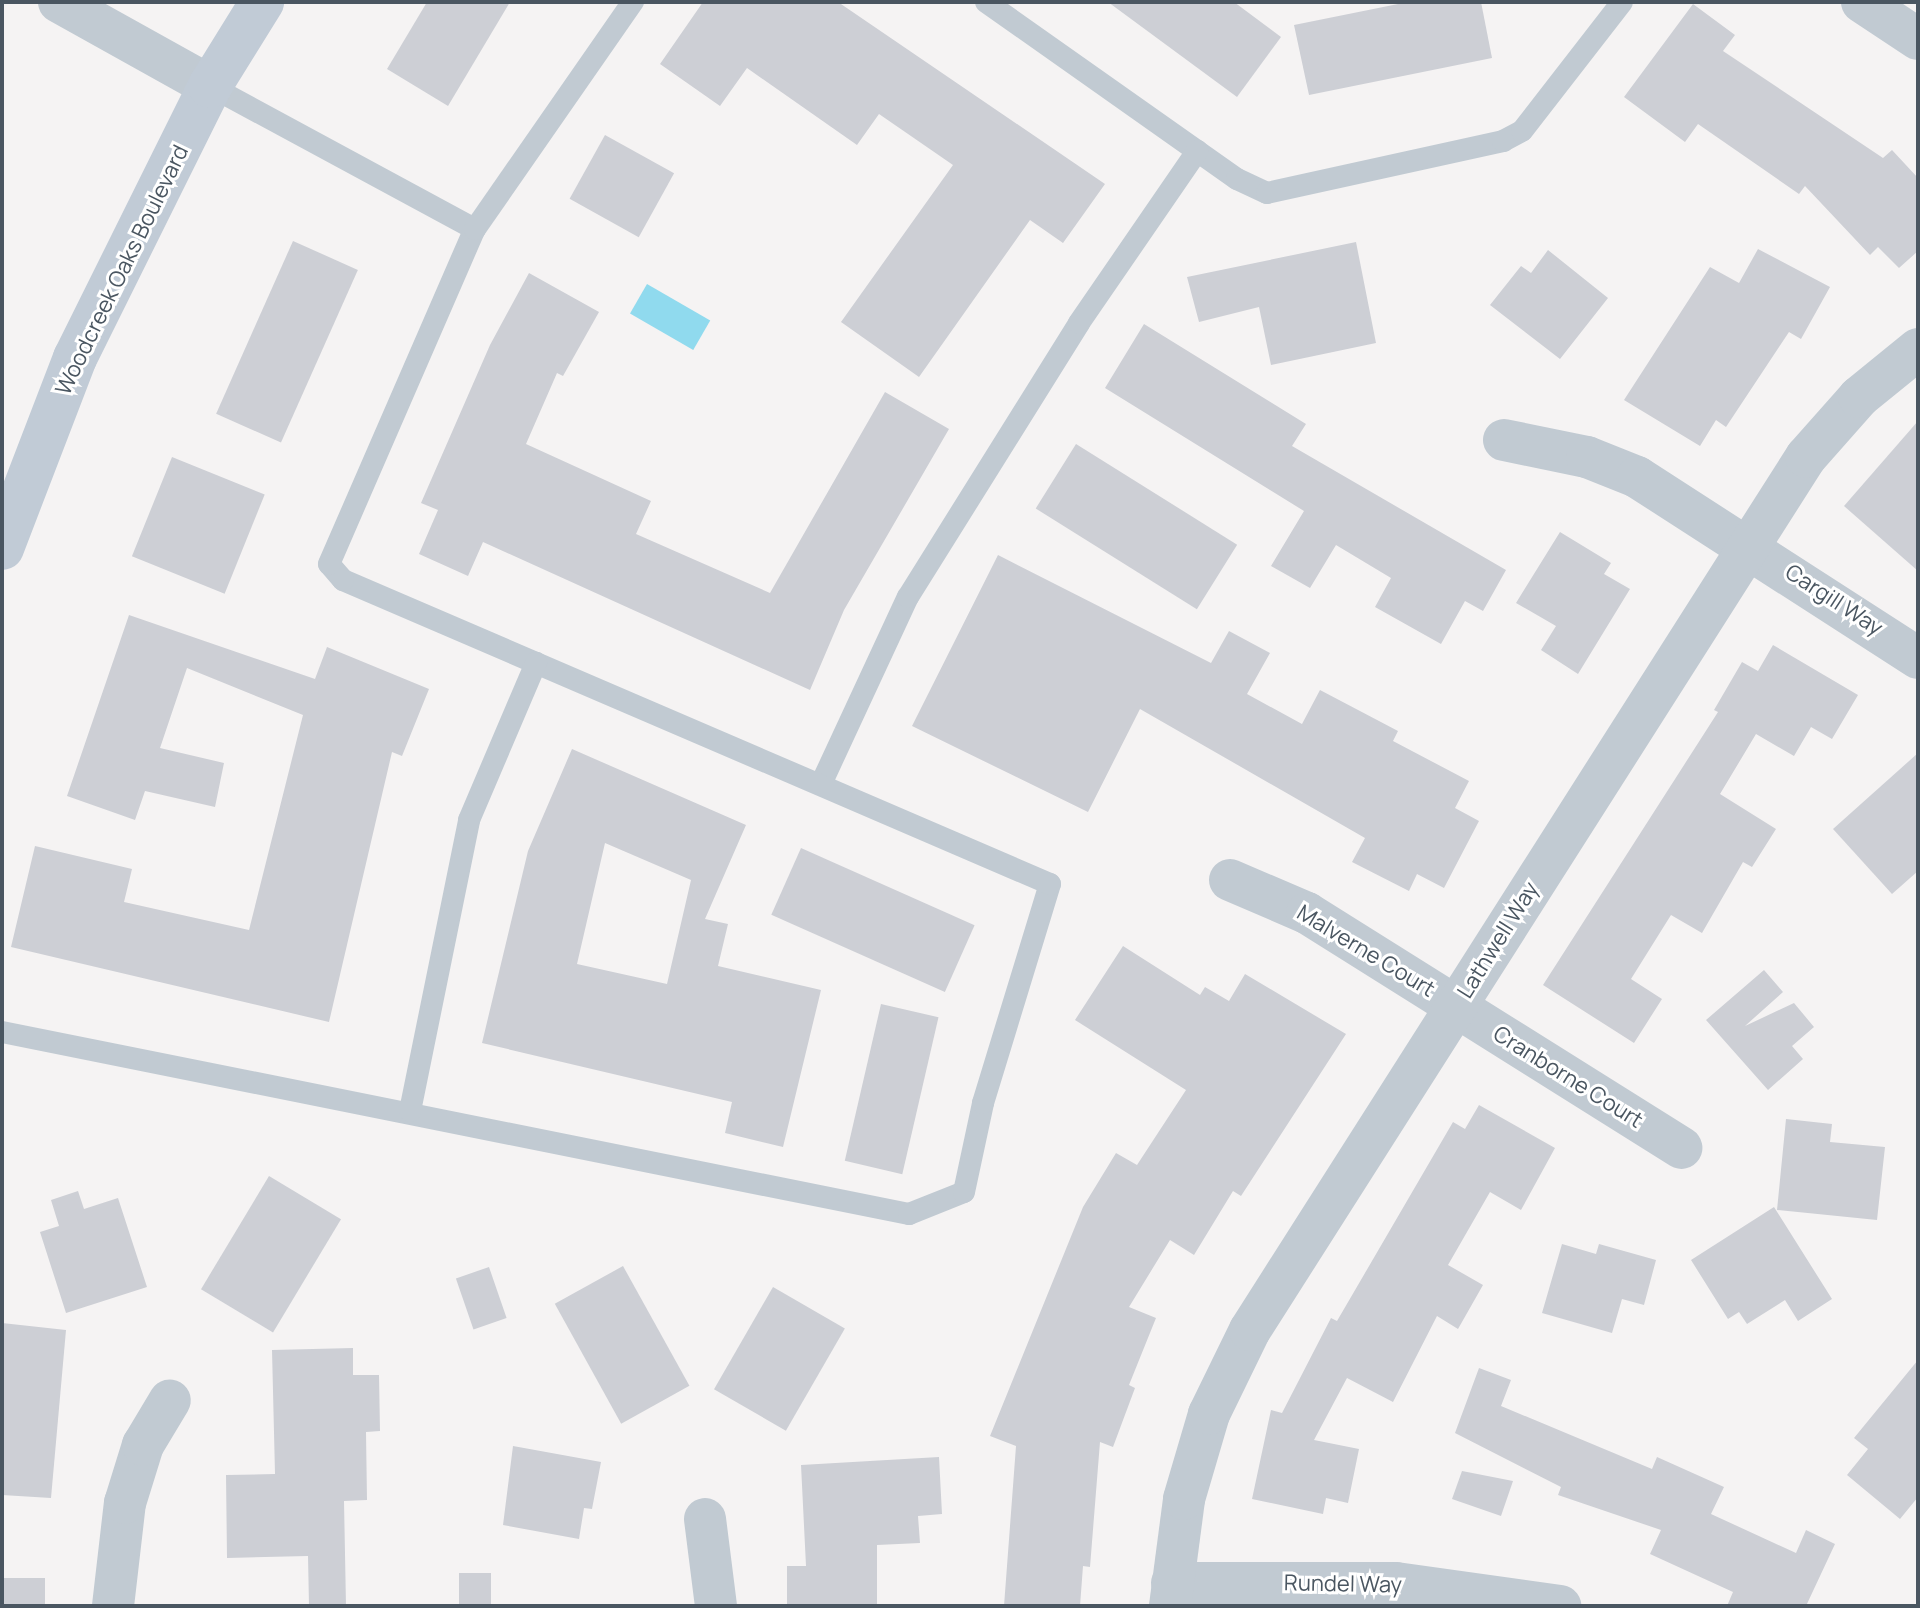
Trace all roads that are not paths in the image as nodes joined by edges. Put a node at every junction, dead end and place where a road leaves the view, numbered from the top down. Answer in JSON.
{"nodes":[{"id":1,"x":59,"y":2,"type":"edge"},
{"id":2,"x":262,"y":2,"type":"edge"},
{"id":3,"x":633,"y":2,"type":"edge"},
{"id":4,"x":986,"y":2,"type":"edge"},
{"id":5,"x":1622,"y":2,"type":"edge"},
{"id":6,"x":1862,"y":2,"type":"edge"},
{"id":7,"x":1918,"y":39,"type":"edge"},
{"id":8,"x":210,"y":86,"type":"junction"},
{"id":9,"x":1197,"y":151,"type":"junction"},
{"id":10,"x":475,"y":229,"type":"junction"},
{"id":11,"x":1918,"y":349,"type":"edge"},
{"id":12,"x":1504,"y":440,"type":"dead end"},
{"id":13,"x":1748,"y":543,"type":"junction"},
{"id":14,"x":2,"y":548,"type":"edge"},
{"id":15,"x":1918,"y":658,"type":"edge"},
{"id":16,"x":536,"y":663,"type":"junction"},
{"id":17,"x":821,"y":784,"type":"junction"},
{"id":18,"x":1230,"y":880,"type":"dead end"},
{"id":19,"x":1456,"y":1006,"type":"junction"},
{"id":20,"x":2,"y":1032,"type":"edge"},
{"id":21,"x":410,"y":1111,"type":"junction"},
{"id":22,"x":1681,"y":1148,"type":"dead end"},
{"id":23,"x":170,"y":1400,"type":"dead end"},
{"id":24,"x":705,"y":1519,"type":"dead end"},
{"id":25,"x":1171,"y":1595,"type":"edge"},
{"id":26,"x":113,"y":1606,"type":"edge"},
{"id":27,"x":716,"y":1606,"type":"edge"},
{"id":28,"x":1560,"y":1606,"type":"edge"}],
"edges":[{"from":1,"to":8,"type":"street"},
{"from":2,"to":8,"type":"main road","name":"Woodcreek Oaks Boulevard"},
{"from":3,"to":10,"type":"lane"},
{"from":4,"to":9,"type":"lane"},
{"from":5,"to":9,"type":"lane"},
{"from":6,"to":7,"type":"street"},
{"from":8,"to":10,"type":"lane"},
{"from":8,"to":14,"type":"main road","name":"Woodcreek Oaks Boulevard"},
{"from":9,"to":17,"type":"lane"},
{"from":10,"to":16,"type":"lane"},
{"from":11,"to":13,"type":"street","name":"Lathwell Way"},
{"from":12,"to":13,"type":"street","name":"Cargill Way"},
{"from":13,"to":15,"type":"street","name":"Cargill Way"},
{"from":13,"to":19,"type":"street","name":"Lathwell Way"},
{"from":16,"to":17,"type":"lane"},
{"from":16,"to":21,"type":"lane"},
{"from":17,"to":21,"type":"lane"},
{"from":18,"to":19,"type":"street","name":"Malverne Court"},
{"from":19,"to":22,"type":"street","name":"Cranborne Court"},
{"from":19,"to":25,"type":"street","name":"Lathwell Way"},
{"from":20,"to":21,"type":"lane"},
{"from":23,"to":26,"type":"street"},
{"from":24,"to":27,"type":"street"},
{"from":25,"to":28,"type":"street","name":"Rundel Way"}]}
